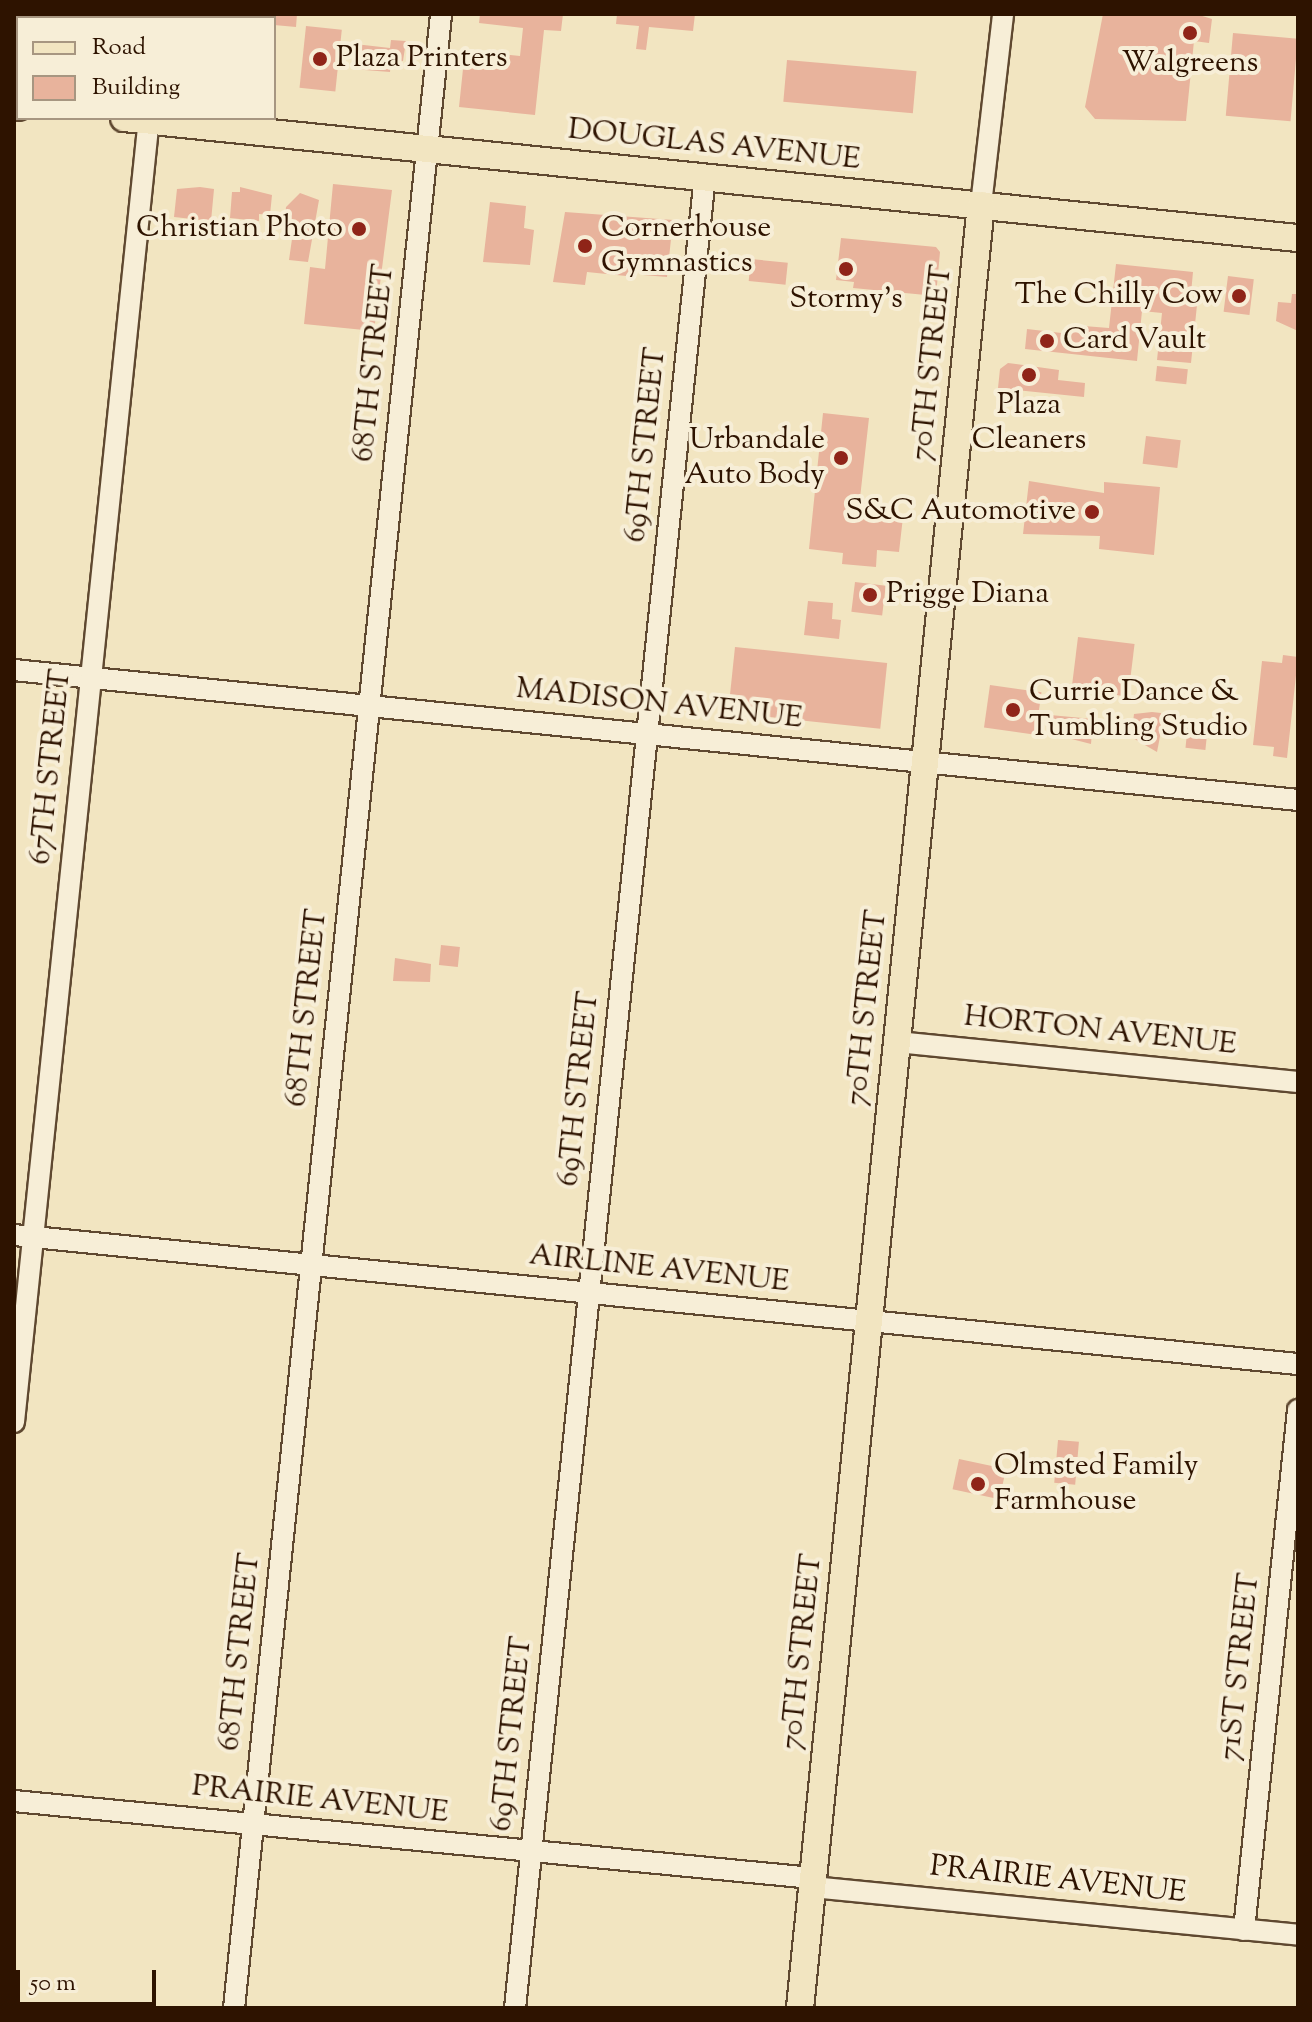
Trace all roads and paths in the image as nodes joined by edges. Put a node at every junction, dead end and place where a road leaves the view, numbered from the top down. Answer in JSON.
{"nodes":[{"id":1,"x":441,"y":14,"type":"edge"},
{"id":2,"x":1003,"y":14,"type":"edge"},
{"id":3,"x":141,"y":120,"type":"edge"},
{"id":4,"x":151,"y":120,"type":"edge"},
{"id":5,"x":427,"y":149,"type":"junction"},
{"id":6,"x":705,"y":177,"type":"junction"},
{"id":7,"x":981,"y":205,"type":"junction"},
{"id":8,"x":1298,"y":238,"type":"edge"},
{"id":9,"x":14,"y":670,"type":"edge"},
{"id":10,"x":91,"y":678,"type":"junction"},
{"id":11,"x":369,"y":706,"type":"junction"},
{"id":12,"x":647,"y":734,"type":"junction"},
{"id":13,"x":925,"y":762,"type":"junction"},
{"id":14,"x":1298,"y":800,"type":"edge"},
{"id":15,"x":897,"y":1042,"type":"junction"},
{"id":16,"x":1298,"y":1082,"type":"edge"},
{"id":17,"x":24,"y":1236,"type":"edge"},
{"id":18,"x":311,"y":1265,"type":"junction"},
{"id":19,"x":589,"y":1293,"type":"junction"},
{"id":20,"x":869,"y":1321,"type":"junction"},
{"id":21,"x":1298,"y":1364,"type":"edge"},
{"id":22,"x":1298,"y":1410,"type":"edge"},
{"id":23,"x":14,"y":1422,"type":"edge"},
{"id":24,"x":14,"y":1801,"type":"edge"},
{"id":25,"x":253,"y":1825,"type":"junction"},
{"id":26,"x":531,"y":1852,"type":"junction"},
{"id":27,"x":812,"y":1882,"type":"junction"},
{"id":28,"x":1244,"y":1930,"type":"junction"},
{"id":29,"x":1298,"y":1935,"type":"edge"},
{"id":30,"x":234,"y":2008,"type":"edge"},
{"id":31,"x":515,"y":2008,"type":"edge"},
{"id":32,"x":800,"y":2008,"type":"edge"}],
"edges":[{"from":1,"to":5,"type":"street","name":"68TH STREET"},
{"from":2,"to":7,"type":"street","name":"70TH STREET"},
{"from":3,"to":10,"type":"street","name":"67TH STREET"},
{"from":4,"to":5,"type":"main road","name":"DOUGLAS AVENUE"},
{"from":5,"to":6,"type":"main road","name":"DOUGLAS AVENUE"},
{"from":5,"to":11,"type":"street","name":"68TH STREET"},
{"from":6,"to":7,"type":"main road","name":"DOUGLAS AVENUE"},
{"from":6,"to":12,"type":"street","name":"69TH STREET"},
{"from":7,"to":8,"type":"main road","name":"DOUGLAS AVENUE"},
{"from":7,"to":13,"type":"main road","name":"70TH STREET"},
{"from":9,"to":10,"type":"street","name":"MADISON AVENUE"},
{"from":10,"to":11,"type":"street","name":"MADISON AVENUE"},
{"from":10,"to":17,"type":"street","name":"67TH STREET"},
{"from":11,"to":12,"type":"street","name":"MADISON AVENUE"},
{"from":11,"to":18,"type":"street","name":"68TH STREET"},
{"from":12,"to":13,"type":"street","name":"MADISON AVENUE"},
{"from":12,"to":19,"type":"street","name":"69TH STREET"},
{"from":13,"to":14,"type":"street","name":"MADISON AVENUE"},
{"from":13,"to":15,"type":"main road","name":"70TH STREET"},
{"from":15,"to":16,"type":"street","name":"HORTON AVENUE"},
{"from":15,"to":20,"type":"main road","name":"70TH STREET"},
{"from":17,"to":18,"type":"street","name":"AIRLINE AVENUE"},
{"from":17,"to":23,"type":"street","name":"67TH STREET"},
{"from":18,"to":19,"type":"street","name":"AIRLINE AVENUE"},
{"from":18,"to":25,"type":"street","name":"68TH STREET"},
{"from":19,"to":20,"type":"street","name":"AIRLINE AVENUE"},
{"from":19,"to":26,"type":"street","name":"69TH STREET"},
{"from":20,"to":21,"type":"street","name":"AIRLINE AVENUE"},
{"from":20,"to":27,"type":"main road","name":"70TH STREET"},
{"from":22,"to":28,"type":"street","name":"71ST STREET"},
{"from":24,"to":25,"type":"street","name":"PRAIRIE AVENUE"},
{"from":25,"to":26,"type":"street","name":"PRAIRIE AVENUE"},
{"from":25,"to":30,"type":"street","name":"68TH STREET"},
{"from":26,"to":27,"type":"street","name":"PRAIRIE AVENUE"},
{"from":26,"to":31,"type":"street","name":"69TH STREET"},
{"from":27,"to":28,"type":"street","name":"PRAIRIE AVENUE"},
{"from":27,"to":32,"type":"main road","name":"70TH STREET"},
{"from":28,"to":29,"type":"street","name":"PRAIRIE AVENUE"}]}
